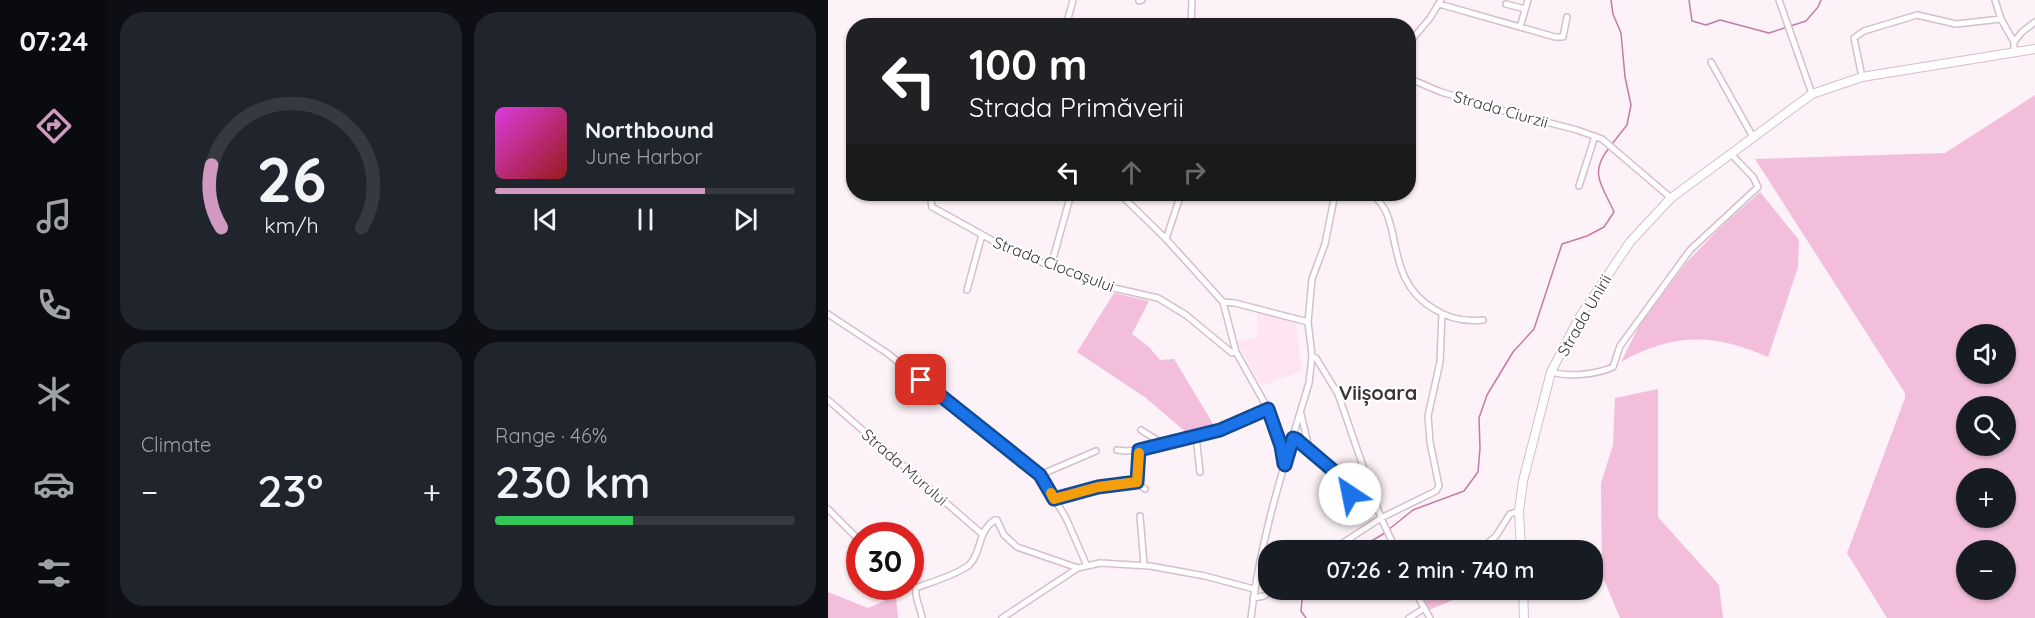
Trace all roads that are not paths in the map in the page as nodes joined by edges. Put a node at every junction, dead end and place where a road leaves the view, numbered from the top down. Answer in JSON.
{"nodes":[{"id":1,"x":1073,"y":0,"type":"edge"},
{"id":2,"x":1192,"y":0,"type":"edge"},
{"id":3,"x":1528,"y":0,"type":"edge"},
{"id":4,"x":1779,"y":0,"type":"edge"},
{"id":5,"x":1995,"y":0,"type":"edge"},
{"id":6,"x":1440,"y":2,"type":"edge"},
{"id":7,"x":1506,"y":4,"type":"dead end"},
{"id":8,"x":1525,"y":9,"type":"junction"},
{"id":9,"x":1567,"y":17,"type":"dead end"},
{"id":10,"x":1068,"y":18,"type":"edge"},
{"id":11,"x":1191,"y":18,"type":"edge"},
{"id":12,"x":2001,"y":19,"type":"junction"},
{"id":13,"x":2035,"y":22,"type":"edge"},
{"id":14,"x":1520,"y":27,"type":"junction"},
{"id":15,"x":1416,"y":34,"type":"edge"},
{"id":16,"x":2014,"y":42,"type":"junction"},
{"id":17,"x":2035,"y":50,"type":"edge"},
{"id":18,"x":2014,"y":53,"type":"junction"},
{"id":19,"x":1711,"y":62,"type":"dead end"},
{"id":20,"x":1862,"y":77,"type":"junction"},
{"id":21,"x":1416,"y":81,"type":"edge"},
{"id":22,"x":1812,"y":94,"type":"junction"},
{"id":23,"x":1595,"y":136,"type":"junction"},
{"id":24,"x":1753,"y":137,"type":"junction"},
{"id":25,"x":1731,"y":154,"type":"junction"},
{"id":26,"x":1579,"y":186,"type":"dead end"},
{"id":27,"x":1671,"y":198,"type":"junction"},
{"id":28,"x":931,"y":201,"type":"edge"},
{"id":29,"x":1069,"y":201,"type":"edge"},
{"id":30,"x":1127,"y":201,"type":"edge"},
{"id":31,"x":1179,"y":201,"type":"edge"},
{"id":32,"x":1334,"y":201,"type":"edge"},
{"id":33,"x":1380,"y":201,"type":"edge"},
{"id":34,"x":982,"y":235,"type":"junction"},
{"id":35,"x":1166,"y":239,"type":"junction"},
{"id":36,"x":1051,"y":266,"type":"junction"},
{"id":37,"x":967,"y":290,"type":"dead end"},
{"id":38,"x":1223,"y":302,"type":"junction"},
{"id":39,"x":828,"y":314,"type":"edge"},
{"id":40,"x":1442,"y":314,"type":"junction"},
{"id":41,"x":1484,"y":320,"type":"dead end"},
{"id":42,"x":1308,"y":322,"type":"junction"},
{"id":43,"x":1236,"y":352,"type":"junction"},
{"id":44,"x":1312,"y":356,"type":"junction"},
{"id":45,"x":1551,"y":372,"type":"junction"},
{"id":46,"x":828,"y":400,"type":"edge"},
{"id":47,"x":1268,"y":409,"type":"junction"},
{"id":48,"x":1300,"y":412,"type":"junction"},
{"id":49,"x":1141,"y":430,"type":"dead end"},
{"id":50,"x":1196,"y":436,"type":"junction"},
{"id":51,"x":1293,"y":438,"type":"junction"},
{"id":52,"x":1161,"y":445,"type":"junction"},
{"id":53,"x":1309,"y":449,"type":"junction"},
{"id":54,"x":1117,"y":450,"type":"dead end"},
{"id":55,"x":1139,"y":450,"type":"junction"},
{"id":56,"x":1096,"y":451,"type":"dead end"},
{"id":57,"x":1285,"y":465,"type":"junction"},
{"id":58,"x":1200,"y":472,"type":"dead end"},
{"id":59,"x":1040,"y":475,"type":"junction"},
{"id":60,"x":1137,"y":482,"type":"junction"},
{"id":61,"x":1368,"y":483,"type":"junction"},
{"id":62,"x":1349,"y":487,"type":"junction"},
{"id":63,"x":1145,"y":489,"type":"dead end"},
{"id":64,"x":1054,"y":499,"type":"junction"},
{"id":65,"x":828,"y":509,"type":"edge"},
{"id":66,"x":1519,"y":511,"type":"junction"},
{"id":67,"x":1352,"y":512,"type":"dead end"},
{"id":68,"x":1140,"y":516,"type":"dead end"},
{"id":69,"x":1383,"y":521,"type":"junction"},
{"id":70,"x":846,"y":527,"type":"edge"},
{"id":71,"x":982,"y":534,"type":"junction"},
{"id":72,"x":1350,"y":540,"type":"edge"},
{"id":73,"x":1391,"y":540,"type":"edge"},
{"id":74,"x":1491,"y":540,"type":"edge"},
{"id":75,"x":1520,"y":540,"type":"edge"},
{"id":76,"x":1144,"y":565,"type":"junction"},
{"id":77,"x":1087,"y":566,"type":"junction"},
{"id":78,"x":1078,"y":568,"type":"junction"},
{"id":79,"x":924,"y":583,"type":"edge"},
{"id":80,"x":1254,"y":589,"type":"junction"},
{"id":81,"x":1258,"y":597,"type":"edge"},
{"id":82,"x":1253,"y":598,"type":"junction"},
{"id":83,"x":918,"y":600,"type":"edge"},
{"id":84,"x":1419,"y":600,"type":"edge"},
{"id":85,"x":1523,"y":600,"type":"edge"},
{"id":86,"x":1423,"y":609,"type":"junction"},
{"id":87,"x":922,"y":618,"type":"edge"},
{"id":88,"x":1002,"y":618,"type":"edge"},
{"id":89,"x":1251,"y":618,"type":"edge"},
{"id":90,"x":1409,"y":618,"type":"edge"},
{"id":91,"x":1430,"y":618,"type":"edge"},
{"id":92,"x":1524,"y":618,"type":"edge"}],
"edges":[{"from":1,"to":10,"type":"street"},
{"from":2,"to":11,"type":"street"},
{"from":3,"to":8,"type":"street"},
{"from":4,"to":22,"type":"street"},
{"from":5,"to":12,"type":"street"},
{"from":6,"to":14,"type":"street"},
{"from":6,"to":15,"type":"street"},
{"from":7,"to":8,"type":"street"},
{"from":8,"to":14,"type":"street"},
{"from":9,"to":14,"type":"street"},
{"from":12,"to":16,"type":"street"},
{"from":12,"to":20,"type":"street"},
{"from":13,"to":16,"type":"street"},
{"from":16,"to":18,"type":"street"},
{"from":17,"to":18,"type":"main road","name":"Strada Unirii"},
{"from":18,"to":20,"type":"main road","name":"Strada Unirii"},
{"from":19,"to":24,"type":"street"},
{"from":20,"to":22,"type":"main road","name":"Strada Unirii"},
{"from":21,"to":23,"type":"street","name":"Strada Ciurzii"},
{"from":22,"to":24,"type":"main road","name":"Strada Unirii"},
{"from":23,"to":26,"type":"street"},
{"from":23,"to":27,"type":"street","name":"Strada Ciurzii"},
{"from":24,"to":25,"type":"main road","name":"Strada Unirii"},
{"from":25,"to":27,"type":"main road","name":"Strada Unirii"},
{"from":25,"to":45,"type":"street"},
{"from":27,"to":45,"type":"main road","name":"Strada Unirii"},
{"from":28,"to":34,"type":"street","name":"Strada Ciocașului"},
{"from":29,"to":36,"type":"street"},
{"from":30,"to":35,"type":"street"},
{"from":31,"to":35,"type":"street"},
{"from":32,"to":42,"type":"street"},
{"from":33,"to":40,"type":"street"},
{"from":34,"to":36,"type":"street","name":"Strada Ciocașului"},
{"from":34,"to":37,"type":"street"},
{"from":35,"to":38,"type":"street"},
{"from":36,"to":43,"type":"street","name":"Strada Ciocașului"},
{"from":38,"to":42,"type":"street"},
{"from":38,"to":43,"type":"street"},
{"from":39,"to":59,"type":"street"},
{"from":40,"to":41,"type":"street"},
{"from":40,"to":69,"type":"street"},
{"from":42,"to":44,"type":"street"},
{"from":43,"to":47,"type":"street"},
{"from":44,"to":48,"type":"street"},
{"from":44,"to":61,"type":"street"},
{"from":45,"to":66,"type":"main road","name":"Strada Unirii"},
{"from":46,"to":71,"type":"street","name":"Strada Murului"},
{"from":47,"to":50,"type":"street"},
{"from":47,"to":57,"type":"street"},
{"from":48,"to":51,"type":"street"},
{"from":48,"to":53,"type":"street"},
{"from":49,"to":52,"type":"street"},
{"from":50,"to":52,"type":"street"},
{"from":50,"to":58,"type":"street"},
{"from":51,"to":53,"type":"street"},
{"from":51,"to":57,"type":"street"},
{"from":52,"to":55,"type":"street"},
{"from":53,"to":62,"type":"street"},
{"from":54,"to":55,"type":"street"},
{"from":55,"to":60,"type":"street"},
{"from":56,"to":59,"type":"street"},
{"from":57,"to":80,"type":"street"},
{"from":59,"to":64,"type":"street"},
{"from":60,"to":63,"type":"street"},
{"from":60,"to":64,"type":"street"},
{"from":61,"to":62,"type":"street"},
{"from":61,"to":69,"type":"street"},
{"from":62,"to":67,"type":"street"},
{"from":64,"to":77,"type":"street"},
{"from":65,"to":70,"type":"street"},
{"from":66,"to":74,"type":"street"},
{"from":66,"to":75,"type":"main road","name":"Strada Unirii"},
{"from":68,"to":76,"type":"street"},
{"from":69,"to":72,"type":"street"},
{"from":69,"to":73,"type":"street"},
{"from":71,"to":78,"type":"street"},
{"from":71,"to":79,"type":"street"},
{"from":76,"to":77,"type":"street"},
{"from":76,"to":80,"type":"street"},
{"from":77,"to":78,"type":"street"},
{"from":78,"to":88,"type":"street"},
{"from":80,"to":82,"type":"street"},
{"from":81,"to":82,"type":"street"},
{"from":82,"to":89,"type":"street"},
{"from":83,"to":87,"type":"street"},
{"from":84,"to":86,"type":"street"},
{"from":85,"to":92,"type":"main road"},
{"from":86,"to":90,"type":"street"},
{"from":86,"to":91,"type":"street"}]}
